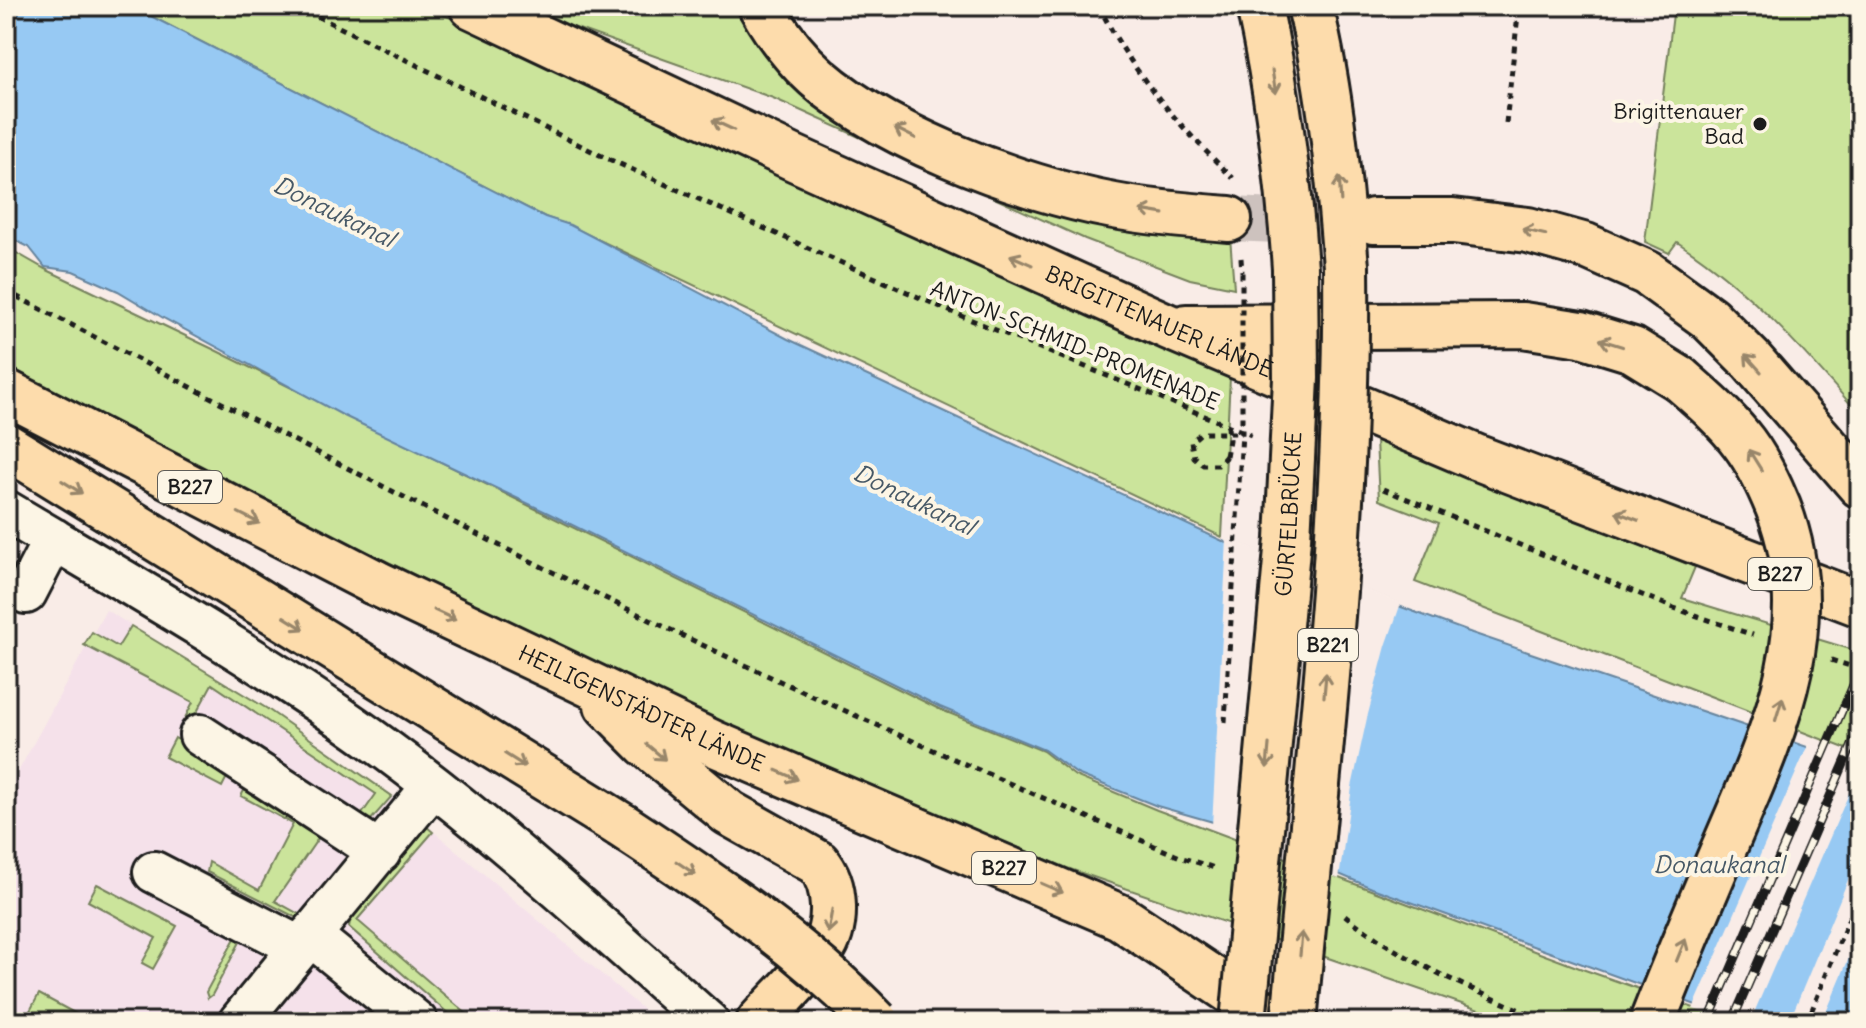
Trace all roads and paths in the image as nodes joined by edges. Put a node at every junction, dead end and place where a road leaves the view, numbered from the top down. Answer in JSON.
{"nodes":[{"id":1,"x":296,"y":6,"type":"edge"},
{"id":2,"x":472,"y":6,"type":"edge"},
{"id":3,"x":761,"y":6,"type":"edge"},
{"id":4,"x":1099,"y":6,"type":"edge"},
{"id":5,"x":1259,"y":6,"type":"edge"},
{"id":6,"x":1310,"y":6,"type":"edge"},
{"id":7,"x":1519,"y":6,"type":"edge"},
{"id":8,"x":1506,"y":123,"type":"dead end"},
{"id":9,"x":1232,"y":200,"type":"joint"},
{"id":10,"x":1373,"y":221,"type":"tunnel mouth"},
{"id":11,"x":1242,"y":272,"type":"dead end"},
{"id":12,"x":6,"y":291,"type":"edge"},
{"id":13,"x":1169,"y":327,"type":"junction"},
{"id":14,"x":6,"y":392,"type":"edge"},
{"id":15,"x":1228,"y":425,"type":"junction"},
{"id":16,"x":1242,"y":433,"type":"junction"},
{"id":17,"x":1260,"y":438,"type":"dead end"},
{"id":18,"x":6,"y":446,"type":"edge"},
{"id":19,"x":1860,"y":485,"type":"edge"},
{"id":20,"x":1378,"y":487,"type":"dead end"},
{"id":21,"x":6,"y":511,"type":"edge"},
{"id":22,"x":54,"y":539,"type":"junction"},
{"id":23,"x":26,"y":593,"type":"dead end"},
{"id":24,"x":1860,"y":604,"type":"edge"},
{"id":25,"x":1757,"y":636,"type":"dead end"},
{"id":26,"x":1830,"y":660,"type":"dead end"},
{"id":27,"x":1860,"y":669,"type":"edge"},
{"id":28,"x":580,"y":678,"type":"junction"},
{"id":29,"x":200,"y":735,"type":"dead end"},
{"id":30,"x":1225,"y":735,"type":"dead end"},
{"id":31,"x":433,"y":786,"type":"junction"},
{"id":32,"x":380,"y":852,"type":"junction"},
{"id":33,"x":1217,"y":863,"type":"dead end"},
{"id":34,"x":1202,"y":864,"type":"dead end"},
{"id":35,"x":154,"y":872,"type":"dead end"},
{"id":36,"x":1217,"y":879,"type":"dead end"},
{"id":37,"x":1860,"y":891,"type":"edge"},
{"id":38,"x":1336,"y":908,"type":"dead end"},
{"id":39,"x":304,"y":941,"type":"junction"},
{"id":40,"x":239,"y":1022,"type":"edge"},
{"id":41,"x":417,"y":1022,"type":"edge"},
{"id":42,"x":708,"y":1022,"type":"edge"},
{"id":43,"x":759,"y":1022,"type":"edge"},
{"id":44,"x":876,"y":1022,"type":"edge"},
{"id":45,"x":1243,"y":1022,"type":"edge"},
{"id":46,"x":1277,"y":1022,"type":"edge"},
{"id":47,"x":1294,"y":1022,"type":"edge"},
{"id":48,"x":1548,"y":1022,"type":"edge"},
{"id":49,"x":1652,"y":1022,"type":"edge"},
{"id":50,"x":1807,"y":1022,"type":"edge"}],
"edges":[{"from":1,"to":15,"type":"path","name":"ANTON-SCHMID-PROMENADE"},
{"from":13,"to":2,"type":"main road","name":"BRIGITTENAUER LÄNDE","number":"B227","one_way":true},
{"from":9,"to":3,"type":"main road","one_way":true},
{"from":4,"to":9,"type":"path"},
{"from":5,"to":45,"type":"main road","name":"GÜRTELBRÜCKE","number":"B221","one_way":true,"bridge":true},
{"from":47,"to":6,"type":"main road","number":"B221","one_way":true,"bridge":true},
{"from":7,"to":8,"type":"path"},
{"from":19,"to":10,"type":"main road","one_way":true},
{"from":11,"to":16,"type":"path","bridge":true},
{"from":12,"to":34,"type":"path"},
{"from":24,"to":13,"type":"main road","name":"BRIGITTENAUER LÄNDE","number":"B227","one_way":true},
{"from":49,"to":13,"type":"main road","one_way":true,"bridge":true},
{"from":14,"to":28,"type":"main road","name":"HEILIGENSTÄDTER LÄNDE","number":"B227","one_way":true},
{"from":15,"to":16,"type":"path","bridge":true},
{"from":15,"to":17,"type":"path","name":"ANTON-SCHMID-PROMENADE"},
{"from":16,"to":30,"type":"path","bridge":true},
{"from":18,"to":44,"type":"main road","one_way":true,"bridge":true},
{"from":20,"to":25,"type":"path"},
{"from":21,"to":22,"type":"street"},
{"from":22,"to":23,"type":"street"},
{"from":22,"to":31,"type":"street"},
{"from":26,"to":27,"type":"path"},
{"from":28,"to":43,"type":"main road","one_way":true},
{"from":28,"to":46,"type":"main road","name":"HEILIGENSTÄDTER LÄNDE","number":"B227","one_way":true},
{"from":29,"to":32,"type":"street"},
{"from":31,"to":32,"type":"street"},
{"from":31,"to":42,"type":"street"},
{"from":32,"to":39,"type":"street"},
{"from":33,"to":36,"type":"path"},
{"from":35,"to":39,"type":"street"},
{"from":37,"to":50,"type":"path"},
{"from":38,"to":48,"type":"path"},
{"from":39,"to":40,"type":"street"},
{"from":39,"to":41,"type":"street"}]}
